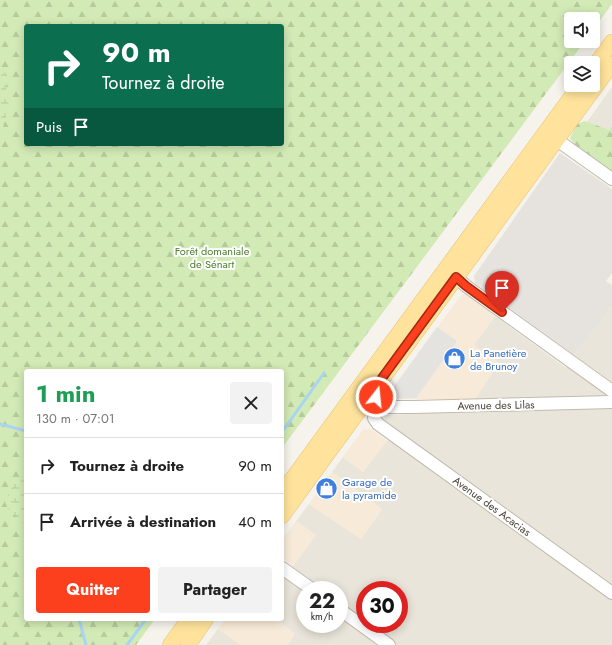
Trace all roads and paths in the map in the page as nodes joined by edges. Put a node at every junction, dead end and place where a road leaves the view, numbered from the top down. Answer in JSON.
{"nodes":[{"id":1,"x":612,"y":42,"type":"edge"},
{"id":2,"x":600,"y":58,"type":"edge"},
{"id":3,"x":612,"y":64,"type":"edge"},
{"id":4,"x":575,"y":92,"type":"edge"},
{"id":5,"x":557,"y":140,"type":"junction"},
{"id":6,"x":612,"y":179,"type":"edge"},
{"id":7,"x":456,"y":277,"type":"junction"},
{"id":8,"x":374,"y":389,"type":"junction"},
{"id":9,"x":612,"y":391,"type":"edge"},
{"id":10,"x":612,"y":402,"type":"edge"},
{"id":11,"x":380,"y":406,"type":"junction"},
{"id":12,"x":355,"y":416,"type":"junction"},
{"id":13,"x":374,"y":418,"type":"junction"},
{"id":14,"x":284,"y":490,"type":"edge"},
{"id":15,"x":284,"y":513,"type":"edge"},
{"id":16,"x":284,"y":569,"type":"edge"},
{"id":17,"x":300,"y":581,"type":"edge"},
{"id":18,"x":612,"y":593,"type":"edge"},
{"id":19,"x":348,"y":615,"type":"edge"},
{"id":20,"x":188,"y":621,"type":"edge"},
{"id":21,"x":205,"y":621,"type":"edge"},
{"id":22,"x":170,"y":645,"type":"edge"},
{"id":23,"x":188,"y":645,"type":"edge"},
{"id":24,"x":389,"y":645,"type":"edge"}],
"edges":[{"from":1,"to":2,"type":"main road"},
{"from":3,"to":5,"type":"main road"},
{"from":4,"to":14,"type":"main road"},
{"from":5,"to":6,"type":"street"},
{"from":5,"to":7,"type":"main road"},
{"from":7,"to":8,"type":"main road"},
{"from":7,"to":9,"type":"street"},
{"from":8,"to":11,"type":"street"},
{"from":8,"to":12,"type":"main road"},
{"from":10,"to":11,"type":"street","name":"Avenue des Lilas"},
{"from":11,"to":13,"type":"street"},
{"from":12,"to":13,"type":"street"},
{"from":12,"to":15,"type":"main road"},
{"from":13,"to":18,"type":"street","name":"Avenue des Acacias"},
{"from":16,"to":17,"type":"street"},
{"from":19,"to":24,"type":"street"},
{"from":20,"to":22,"type":"main road"},
{"from":21,"to":23,"type":"main road"}]}
